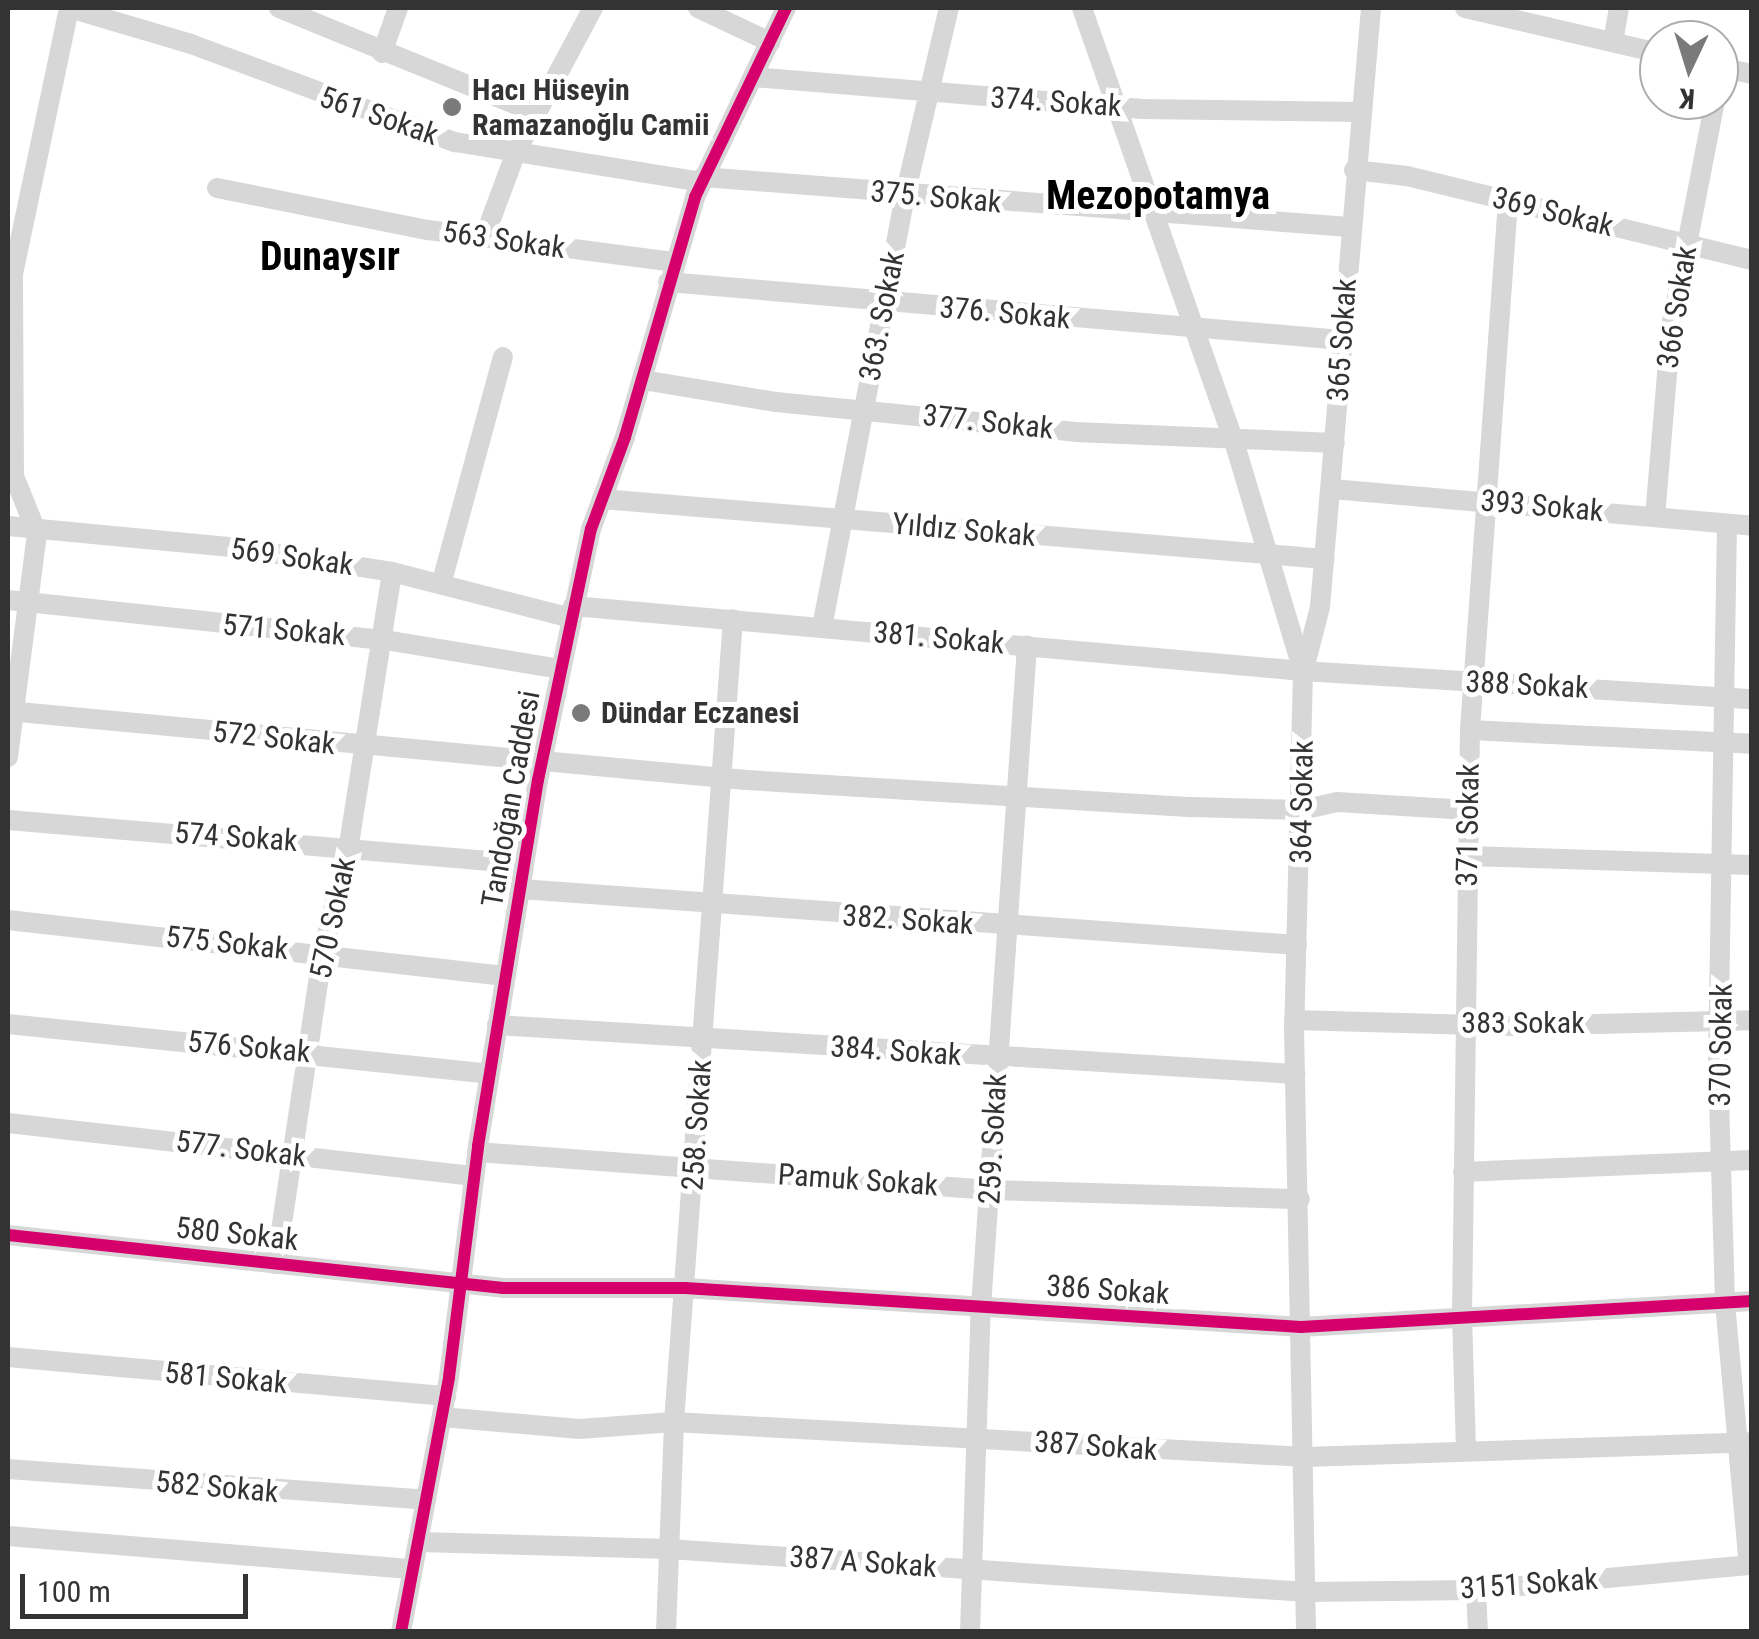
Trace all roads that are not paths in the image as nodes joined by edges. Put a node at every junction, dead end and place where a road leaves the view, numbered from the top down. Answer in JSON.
{"nodes":[{"id":1,"x":69,"y":8,"type":"edge"},
{"id":2,"x":279,"y":8,"type":"edge"},
{"id":3,"x":398,"y":8,"type":"edge"},
{"id":4,"x":593,"y":8,"type":"edge"},
{"id":5,"x":698,"y":8,"type":"edge"},
{"id":6,"x":786,"y":8,"type":"edge"},
{"id":7,"x":950,"y":8,"type":"edge"},
{"id":8,"x":1082,"y":8,"type":"edge"},
{"id":9,"x":1371,"y":8,"type":"edge"},
{"id":10,"x":1464,"y":8,"type":"edge"},
{"id":11,"x":1618,"y":8,"type":"edge"},
{"id":12,"x":770,"y":42,"type":"junction"},
{"id":13,"x":1614,"y":42,"type":"junction"},
{"id":14,"x":1639,"y":48,"type":"edge"},
{"id":15,"x":382,"y":53,"type":"junction"},
{"id":16,"x":753,"y":77,"type":"junction"},
{"id":17,"x":926,"y":94,"type":"junction"},
{"id":18,"x":1113,"y":106,"type":"junction"},
{"id":19,"x":1360,"y":112,"type":"junction"},
{"id":20,"x":536,"y":113,"type":"junction"},
{"id":21,"x":1711,"y":120,"type":"edge"},
{"id":22,"x":516,"y":152,"type":"junction"},
{"id":23,"x":1354,"y":170,"type":"junction"},
{"id":24,"x":702,"y":180,"type":"junction"},
{"id":25,"x":217,"y":188,"type":"dead end"},
{"id":26,"x":905,"y":195,"type":"junction"},
{"id":27,"x":1508,"y":201,"type":"junction"},
{"id":28,"x":1155,"y":214,"type":"junction"},
{"id":29,"x":1350,"y":226,"type":"junction"},
{"id":30,"x":484,"y":238,"type":"junction"},
{"id":31,"x":1686,"y":244,"type":"junction"},
{"id":32,"x":1752,"y":260,"type":"edge"},
{"id":33,"x":671,"y":272,"type":"junction"},
{"id":34,"x":886,"y":303,"type":"junction"},
{"id":35,"x":1196,"y":330,"type":"junction"},
{"id":36,"x":1342,"y":340,"type":"junction"},
{"id":37,"x":502,"y":356,"type":"dead end"},
{"id":38,"x":643,"y":380,"type":"junction"},
{"id":39,"x":864,"y":409,"type":"junction"},
{"id":40,"x":1233,"y":438,"type":"junction"},
{"id":41,"x":1335,"y":443,"type":"junction"},
{"id":42,"x":1332,"y":489,"type":"junction"},
{"id":43,"x":602,"y":499,"type":"junction"},
{"id":44,"x":1487,"y":501,"type":"junction"},
{"id":45,"x":1655,"y":517,"type":"junction"},
{"id":46,"x":840,"y":520,"type":"junction"},
{"id":47,"x":1727,"y":524,"type":"junction"},
{"id":48,"x":8,"y":526,"type":"edge"},
{"id":49,"x":1752,"y":526,"type":"edge"},
{"id":50,"x":37,"y":533,"type":"junction"},
{"id":51,"x":1266,"y":554,"type":"junction"},
{"id":52,"x":1325,"y":559,"type":"junction"},
{"id":53,"x":392,"y":572,"type":"junction"},
{"id":54,"x":442,"y":580,"type":"junction"},
{"id":55,"x":18,"y":602,"type":"edge"},
{"id":56,"x":572,"y":612,"type":"junction"},
{"id":57,"x":733,"y":620,"type":"junction"},
{"id":58,"x":822,"y":627,"type":"junction"},
{"id":59,"x":384,"y":640,"type":"junction"},
{"id":60,"x":1027,"y":646,"type":"junction"},
{"id":61,"x":560,"y":668,"type":"junction"},
{"id":62,"x":1304,"y":672,"type":"junction"},
{"id":63,"x":1472,"y":682,"type":"junction"},
{"id":64,"x":1719,"y":697,"type":"junction"},
{"id":65,"x":1752,"y":699,"type":"edge"},
{"id":66,"x":12,"y":711,"type":"edge"},
{"id":67,"x":1470,"y":730,"type":"junction"},
{"id":68,"x":1718,"y":743,"type":"junction"},
{"id":69,"x":1752,"y":744,"type":"edge"},
{"id":70,"x":364,"y":747,"type":"junction"},
{"id":71,"x":8,"y":757,"type":"edge"},
{"id":72,"x":541,"y":764,"type":"junction"},
{"id":73,"x":720,"y":778,"type":"junction"},
{"id":74,"x":1018,"y":796,"type":"junction"},
{"id":75,"x":1302,"y":810,"type":"junction"},
{"id":76,"x":1468,"y":810,"type":"junction"},
{"id":77,"x":8,"y":820,"type":"edge"},
{"id":78,"x":349,"y":844,"type":"junction"},
{"id":79,"x":1468,"y":856,"type":"junction"},
{"id":80,"x":524,"y":864,"type":"junction"},
{"id":81,"x":1723,"y":864,"type":"junction"},
{"id":82,"x":1752,"y":865,"type":"edge"},
{"id":83,"x":520,"y":889,"type":"junction"},
{"id":84,"x":710,"y":907,"type":"junction"},
{"id":85,"x":8,"y":920,"type":"edge"},
{"id":86,"x":1010,"y":927,"type":"junction"},
{"id":87,"x":1297,"y":945,"type":"junction"},
{"id":88,"x":323,"y":952,"type":"junction"},
{"id":89,"x":505,"y":976,"type":"junction"},
{"id":90,"x":1294,"y":1020,"type":"junction"},
{"id":91,"x":1722,"y":1020,"type":"junction"},
{"id":92,"x":1752,"y":1020,"type":"edge"},
{"id":93,"x":8,"y":1024,"type":"edge"},
{"id":94,"x":1466,"y":1024,"type":"junction"},
{"id":95,"x":498,"y":1025,"type":"junction"},
{"id":96,"x":704,"y":1038,"type":"junction"},
{"id":97,"x":310,"y":1052,"type":"junction"},
{"id":98,"x":998,"y":1057,"type":"junction"},
{"id":99,"x":490,"y":1074,"type":"junction"},
{"id":100,"x":1294,"y":1074,"type":"junction"},
{"id":101,"x":8,"y":1122,"type":"edge"},
{"id":102,"x":477,"y":1152,"type":"junction"},
{"id":103,"x":292,"y":1155,"type":"junction"},
{"id":104,"x":1752,"y":1160,"type":"edge"},
{"id":105,"x":1721,"y":1161,"type":"junction"},
{"id":106,"x":694,"y":1169,"type":"junction"},
{"id":107,"x":1463,"y":1172,"type":"junction"},
{"id":108,"x":474,"y":1176,"type":"junction"},
{"id":109,"x":991,"y":1190,"type":"junction"},
{"id":110,"x":1300,"y":1199,"type":"junction"},
{"id":111,"x":8,"y":1235,"type":"edge"},
{"id":112,"x":276,"y":1264,"type":"junction"},
{"id":113,"x":461,"y":1282,"type":"junction"},
{"id":114,"x":685,"y":1288,"type":"junction"},
{"id":115,"x":1752,"y":1301,"type":"edge"},
{"id":116,"x":1725,"y":1304,"type":"junction"},
{"id":117,"x":982,"y":1308,"type":"junction"},
{"id":118,"x":1462,"y":1315,"type":"junction"},
{"id":119,"x":1302,"y":1327,"type":"junction"},
{"id":120,"x":8,"y":1357,"type":"edge"},
{"id":121,"x":444,"y":1406,"type":"junction"},
{"id":122,"x":674,"y":1422,"type":"junction"},
{"id":123,"x":976,"y":1437,"type":"junction"},
{"id":124,"x":1744,"y":1443,"type":"edge"},
{"id":125,"x":1466,"y":1450,"type":"junction"},
{"id":126,"x":1304,"y":1457,"type":"junction"},
{"id":127,"x":8,"y":1469,"type":"edge"},
{"id":128,"x":426,"y":1500,"type":"junction"},
{"id":129,"x":8,"y":1536,"type":"edge"},
{"id":130,"x":418,"y":1542,"type":"junction"},
{"id":131,"x":669,"y":1549,"type":"junction"},
{"id":132,"x":1750,"y":1565,"type":"edge"},
{"id":133,"x":413,"y":1569,"type":"junction"},
{"id":134,"x":974,"y":1570,"type":"junction"},
{"id":135,"x":1476,"y":1590,"type":"junction"},
{"id":136,"x":1306,"y":1592,"type":"junction"},
{"id":137,"x":401,"y":1632,"type":"edge"},
{"id":138,"x":666,"y":1632,"type":"edge"},
{"id":139,"x":970,"y":1632,"type":"edge"},
{"id":140,"x":1306,"y":1632,"type":"edge"},
{"id":141,"x":1478,"y":1632,"type":"edge"}],
"edges":[{"from":1,"to":22,"type":"street","name":"561 Sokak"},
{"from":1,"to":50,"type":"street"},
{"from":2,"to":15,"type":"street"},
{"from":3,"to":15,"type":"street"},
{"from":4,"to":20,"type":"street"},
{"from":5,"to":12,"type":"street"},
{"from":6,"to":12,"type":"street","name":"Tandoğan Caddesi"},
{"from":7,"to":17,"type":"street","name":"363. Sokak"},
{"from":8,"to":18,"type":"street","name":"364 Sokak"},
{"from":9,"to":19,"type":"street","name":"365 Sokak"},
{"from":10,"to":13,"type":"street"},
{"from":11,"to":13,"type":"street"},
{"from":12,"to":16,"type":"street","name":"Tandoğan Caddesi"},
{"from":13,"to":14,"type":"street"},
{"from":15,"to":20,"type":"street"},
{"from":16,"to":17,"type":"street","name":"374. Sokak"},
{"from":16,"to":24,"type":"street","name":"Tandoğan Caddesi"},
{"from":17,"to":18,"type":"street","name":"374. Sokak"},
{"from":17,"to":26,"type":"street","name":"363. Sokak"},
{"from":18,"to":19,"type":"street","name":"374. Sokak"},
{"from":18,"to":28,"type":"street","name":"364 Sokak"},
{"from":19,"to":23,"type":"street","name":"365 Sokak"},
{"from":20,"to":22,"type":"street"},
{"from":21,"to":31,"type":"street","name":"366 Sokak"},
{"from":22,"to":24,"type":"street","name":"561 Sokak"},
{"from":22,"to":30,"type":"street"},
{"from":23,"to":27,"type":"street","name":"369 Sokak"},
{"from":23,"to":29,"type":"street","name":"365 Sokak"},
{"from":24,"to":26,"type":"street","name":"375. Sokak"},
{"from":24,"to":33,"type":"street","name":"Tandoğan Caddesi"},
{"from":25,"to":30,"type":"street","name":"563 Sokak"},
{"from":26,"to":28,"type":"street","name":"375. Sokak"},
{"from":26,"to":34,"type":"street","name":"363. Sokak"},
{"from":27,"to":31,"type":"street","name":"369 Sokak"},
{"from":27,"to":44,"type":"street","name":"371 Sokak"},
{"from":28,"to":29,"type":"street","name":"375. Sokak"},
{"from":28,"to":35,"type":"street","name":"364 Sokak"},
{"from":29,"to":36,"type":"street","name":"365 Sokak"},
{"from":30,"to":33,"type":"street","name":"563 Sokak"},
{"from":31,"to":32,"type":"street","name":"369 Sokak"},
{"from":31,"to":45,"type":"street","name":"366 Sokak"},
{"from":33,"to":34,"type":"street","name":"376. Sokak"},
{"from":33,"to":38,"type":"street","name":"Tandoğan Caddesi"},
{"from":34,"to":35,"type":"street","name":"376. Sokak"},
{"from":34,"to":39,"type":"street","name":"363. Sokak"},
{"from":35,"to":36,"type":"street","name":"376. Sokak"},
{"from":35,"to":40,"type":"street","name":"364 Sokak"},
{"from":36,"to":41,"type":"street","name":"365 Sokak"},
{"from":37,"to":54,"type":"street"},
{"from":38,"to":39,"type":"street","name":"377. Sokak"},
{"from":38,"to":43,"type":"street","name":"Tandoğan Caddesi"},
{"from":39,"to":40,"type":"street","name":"377. Sokak"},
{"from":39,"to":46,"type":"street","name":"363. Sokak"},
{"from":40,"to":41,"type":"street","name":"377. Sokak"},
{"from":40,"to":51,"type":"street","name":"364 Sokak"},
{"from":41,"to":42,"type":"street","name":"365 Sokak"},
{"from":42,"to":44,"type":"street","name":"393 Sokak"},
{"from":42,"to":52,"type":"street","name":"365 Sokak"},
{"from":43,"to":46,"type":"street","name":"Yıldız Sokak"},
{"from":43,"to":56,"type":"street","name":"Tandoğan Caddesi"},
{"from":44,"to":45,"type":"street","name":"393 Sokak"},
{"from":44,"to":63,"type":"street","name":"371 Sokak"},
{"from":45,"to":47,"type":"street","name":"393 Sokak"},
{"from":46,"to":51,"type":"street","name":"Yıldız Sokak"},
{"from":46,"to":58,"type":"street","name":"363. Sokak"},
{"from":47,"to":49,"type":"street","name":"393 Sokak"},
{"from":47,"to":64,"type":"street","name":"370 Sokak"},
{"from":48,"to":50,"type":"street","name":"569 Sokak"},
{"from":50,"to":53,"type":"street","name":"569 Sokak"},
{"from":50,"to":55,"type":"street"},
{"from":51,"to":52,"type":"street","name":"Yıldız Sokak"},
{"from":51,"to":62,"type":"street","name":"364 Sokak"},
{"from":52,"to":62,"type":"street","name":"365 Sokak"},
{"from":53,"to":54,"type":"street","name":"569 Sokak"},
{"from":53,"to":59,"type":"street","name":"570 Sokak"},
{"from":54,"to":56,"type":"street","name":"569 Sokak"},
{"from":55,"to":59,"type":"street","name":"571 Sokak"},
{"from":55,"to":66,"type":"street"},
{"from":56,"to":57,"type":"street","name":"381. Sokak"},
{"from":56,"to":61,"type":"street","name":"Tandoğan Caddesi"},
{"from":57,"to":58,"type":"street","name":"381. Sokak"},
{"from":57,"to":73,"type":"street","name":"258. Sokak"},
{"from":58,"to":60,"type":"street","name":"381. Sokak"},
{"from":59,"to":61,"type":"street","name":"571 Sokak"},
{"from":59,"to":70,"type":"street","name":"570 Sokak"},
{"from":60,"to":62,"type":"street","name":"381. Sokak"},
{"from":60,"to":74,"type":"street","name":"259. Sokak"},
{"from":61,"to":72,"type":"street","name":"Tandoğan Caddesi"},
{"from":62,"to":63,"type":"street","name":"388 Sokak"},
{"from":62,"to":75,"type":"street","name":"364 Sokak"},
{"from":63,"to":64,"type":"street","name":"388 Sokak"},
{"from":63,"to":67,"type":"street","name":"371 Sokak"},
{"from":64,"to":65,"type":"street","name":"388 Sokak"},
{"from":64,"to":68,"type":"street","name":"370 Sokak"},
{"from":66,"to":70,"type":"street","name":"572 Sokak"},
{"from":66,"to":71,"type":"street"},
{"from":67,"to":68,"type":"street"},
{"from":67,"to":76,"type":"street","name":"371 Sokak"},
{"from":68,"to":69,"type":"street"},
{"from":68,"to":81,"type":"street","name":"370 Sokak"},
{"from":70,"to":72,"type":"street","name":"572 Sokak"},
{"from":70,"to":78,"type":"street","name":"570 Sokak"},
{"from":72,"to":73,"type":"street","name":"572 Sokak"},
{"from":72,"to":80,"type":"street","name":"Tandoğan Caddesi"},
{"from":73,"to":74,"type":"street","name":"572 Sokak"},
{"from":73,"to":84,"type":"street","name":"258. Sokak"},
{"from":74,"to":75,"type":"street","name":"572 Sokak"},
{"from":74,"to":86,"type":"street","name":"259. Sokak"},
{"from":75,"to":76,"type":"street","name":"572 Sokak"},
{"from":75,"to":87,"type":"street","name":"364 Sokak"},
{"from":76,"to":79,"type":"street","name":"371 Sokak"},
{"from":77,"to":78,"type":"street","name":"574 Sokak"},
{"from":78,"to":80,"type":"street","name":"574 Sokak"},
{"from":78,"to":88,"type":"street","name":"570 Sokak"},
{"from":79,"to":81,"type":"street"},
{"from":79,"to":94,"type":"street","name":"371 Sokak"},
{"from":80,"to":83,"type":"street","name":"Tandoğan Caddesi"},
{"from":81,"to":82,"type":"street"},
{"from":81,"to":91,"type":"street","name":"370 Sokak"},
{"from":83,"to":84,"type":"street","name":"382. Sokak"},
{"from":83,"to":89,"type":"street","name":"Tandoğan Caddesi"},
{"from":84,"to":86,"type":"street","name":"382. Sokak"},
{"from":84,"to":96,"type":"street","name":"258. Sokak"},
{"from":85,"to":88,"type":"street","name":"575 Sokak"},
{"from":86,"to":87,"type":"street","name":"382. Sokak"},
{"from":86,"to":98,"type":"street","name":"259. Sokak"},
{"from":87,"to":90,"type":"street","name":"364 Sokak"},
{"from":88,"to":89,"type":"street","name":"575 Sokak"},
{"from":88,"to":97,"type":"street","name":"570 Sokak"},
{"from":89,"to":95,"type":"street","name":"Tandoğan Caddesi"},
{"from":90,"to":94,"type":"street","name":"383 Sokak"},
{"from":90,"to":100,"type":"street","name":"364 Sokak"},
{"from":91,"to":92,"type":"street","name":"383 Sokak"},
{"from":91,"to":94,"type":"street","name":"383 Sokak"},
{"from":91,"to":105,"type":"street","name":"370 Sokak"},
{"from":93,"to":97,"type":"street","name":"576 Sokak"},
{"from":94,"to":107,"type":"street","name":"371 Sokak"},
{"from":95,"to":96,"type":"street","name":"384. Sokak"},
{"from":95,"to":99,"type":"street","name":"Tandoğan Caddesi"},
{"from":96,"to":98,"type":"street","name":"384. Sokak"},
{"from":96,"to":106,"type":"street","name":"258. Sokak"},
{"from":97,"to":99,"type":"street","name":"576 Sokak"},
{"from":97,"to":103,"type":"street","name":"570 Sokak"},
{"from":98,"to":100,"type":"street","name":"384. Sokak"},
{"from":98,"to":109,"type":"street","name":"259. Sokak"},
{"from":99,"to":102,"type":"street","name":"Tandoğan Caddesi"},
{"from":100,"to":110,"type":"street","name":"364 Sokak"},
{"from":101,"to":103,"type":"street","name":"577. Sokak"},
{"from":102,"to":106,"type":"street","name":"Pamuk Sokak"},
{"from":102,"to":108,"type":"street","name":"Tandoğan Caddesi"},
{"from":103,"to":108,"type":"street","name":"577. Sokak"},
{"from":103,"to":112,"type":"street","name":"570 Sokak"},
{"from":104,"to":105,"type":"street"},
{"from":105,"to":107,"type":"street"},
{"from":105,"to":116,"type":"street","name":"370 Sokak"},
{"from":106,"to":109,"type":"street","name":"Pamuk Sokak"},
{"from":106,"to":114,"type":"street","name":"258. Sokak"},
{"from":107,"to":118,"type":"street","name":"371 Sokak"},
{"from":108,"to":113,"type":"street","name":"Tandoğan Caddesi"},
{"from":109,"to":110,"type":"street","name":"Pamuk Sokak"},
{"from":109,"to":117,"type":"street","name":"259. Sokak"},
{"from":110,"to":119,"type":"street","name":"364 Sokak"},
{"from":111,"to":112,"type":"street","name":"580 Sokak"},
{"from":112,"to":113,"type":"street","name":"580 Sokak"},
{"from":113,"to":114,"type":"street","name":"386 Sokak"},
{"from":113,"to":121,"type":"street","name":"Tandoğan Caddesi"},
{"from":114,"to":117,"type":"street","name":"386 Sokak"},
{"from":114,"to":122,"type":"street","name":"258. Sokak"},
{"from":115,"to":116,"type":"street","name":"386 Sokak"},
{"from":116,"to":118,"type":"street","name":"386 Sokak"},
{"from":116,"to":124,"type":"street","name":"370 Sokak"},
{"from":117,"to":119,"type":"street","name":"386 Sokak"},
{"from":117,"to":123,"type":"street","name":"259. Sokak"},
{"from":118,"to":119,"type":"street","name":"386 Sokak"},
{"from":118,"to":125,"type":"street","name":"371 Sokak"},
{"from":119,"to":126,"type":"street","name":"364 Sokak"},
{"from":120,"to":121,"type":"street","name":"581 Sokak"},
{"from":121,"to":122,"type":"street","name":"387 Sokak"},
{"from":121,"to":128,"type":"street","name":"Tandoğan Caddesi"},
{"from":122,"to":123,"type":"street","name":"387 Sokak"},
{"from":122,"to":131,"type":"street","name":"258. Sokak"},
{"from":123,"to":126,"type":"street","name":"387 Sokak"},
{"from":123,"to":134,"type":"street","name":"259. Sokak"},
{"from":124,"to":125,"type":"street","name":"387 Sokak"},
{"from":124,"to":132,"type":"street","name":"370 Sokak"},
{"from":125,"to":126,"type":"street","name":"387 Sokak"},
{"from":126,"to":136,"type":"street","name":"364 Sokak"},
{"from":127,"to":128,"type":"street","name":"582 Sokak"},
{"from":128,"to":130,"type":"street","name":"Tandoğan Caddesi"},
{"from":129,"to":133,"type":"street"},
{"from":130,"to":131,"type":"street","name":"387 A Sokak"},
{"from":130,"to":133,"type":"street","name":"Tandoğan Caddesi"},
{"from":131,"to":134,"type":"street","name":"387 A Sokak"},
{"from":131,"to":138,"type":"street","name":"258. Sokak"},
{"from":132,"to":135,"type":"street","name":"3151 Sokak"},
{"from":133,"to":137,"type":"street","name":"Tandoğan Caddesi"},
{"from":134,"to":136,"type":"street","name":"387 A Sokak"},
{"from":134,"to":139,"type":"street","name":"259. Sokak"},
{"from":135,"to":136,"type":"street","name":"3151 Sokak"},
{"from":135,"to":141,"type":"street"},
{"from":136,"to":140,"type":"street","name":"364 Sokak"}]}
